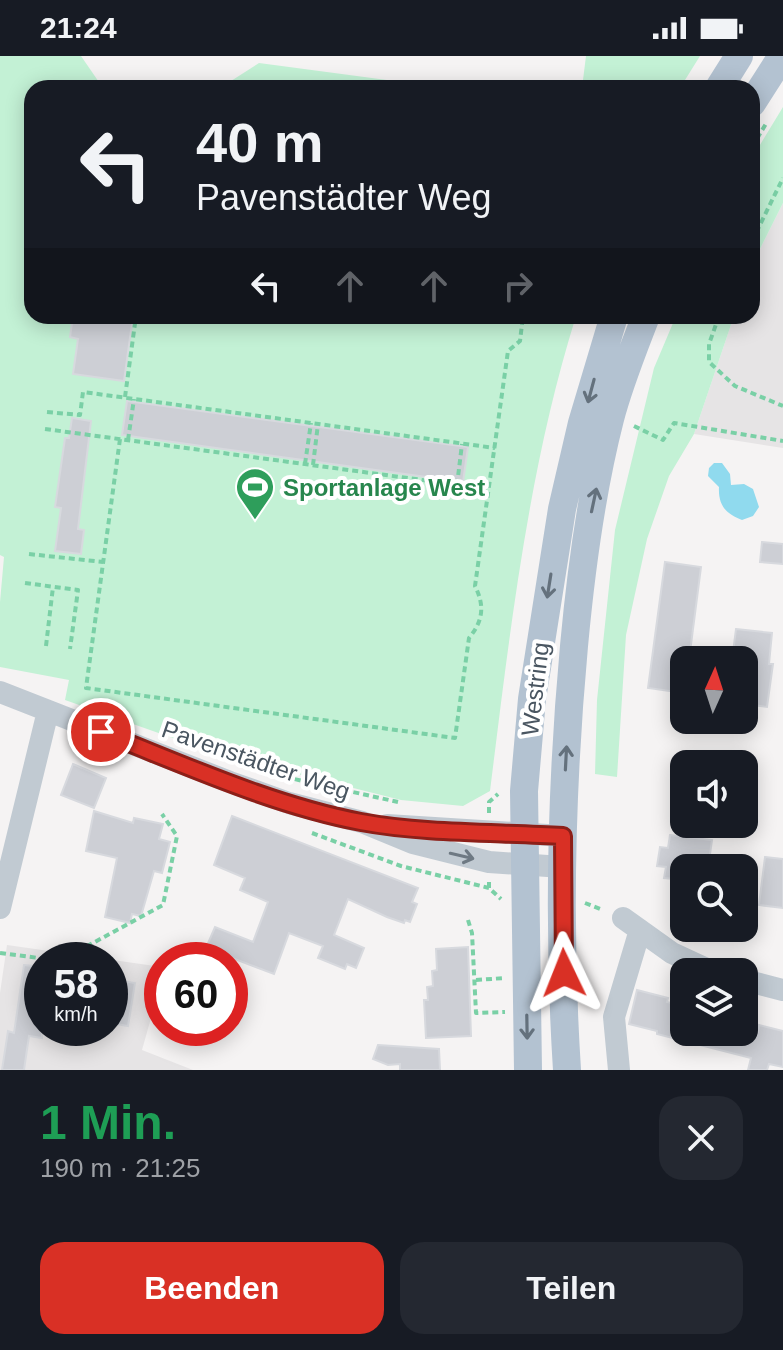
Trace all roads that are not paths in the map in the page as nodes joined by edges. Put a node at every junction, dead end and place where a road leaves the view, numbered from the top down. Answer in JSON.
{"nodes":[{"id":1,"x":739,"y":56,"type":"edge"},
{"id":2,"x":782,"y":56,"type":"edge"},
{"id":3,"x":724,"y":80,"type":"edge"},
{"id":4,"x":760,"y":90,"type":"edge"},
{"id":5,"x":612,"y":324,"type":"edge"},
{"id":6,"x":643,"y":324,"type":"edge"},
{"id":7,"x":0,"y":692,"type":"edge"},
{"id":8,"x":48,"y":711,"type":"junction"},
{"id":9,"x":362,"y":822,"type":"junction"},
{"id":10,"x":524,"y":834,"type":"junction"},
{"id":11,"x":563,"y":836,"type":"junction"},
{"id":12,"x":525,"y":865,"type":"junction"},
{"id":13,"x":562,"y":867,"type":"junction"},
{"id":14,"x":0,"y":908,"type":"edge"},
{"id":15,"x":683,"y":958,"type":"edge"},
{"id":16,"x":758,"y":984,"type":"edge"},
{"id":17,"x":783,"y":990,"type":"edge"},
{"id":18,"x":528,"y":1070,"type":"edge"},
{"id":19,"x":567,"y":1070,"type":"edge"},
{"id":20,"x":619,"y":1070,"type":"edge"}],
"edges":[{"from":1,"to":3,"type":"main road"},
{"from":2,"to":4,"type":"main road"},
{"from":5,"to":10,"type":"main road","name":"Westring","one_way":true},
{"from":11,"to":6,"type":"main road","name":"Westring","one_way":true},
{"from":7,"to":8,"type":"street","name":"Pavenstädter Weg"},
{"from":8,"to":9,"type":"street","name":"Pavenstädter Weg"},
{"from":8,"to":14,"type":"street"},
{"from":9,"to":10,"type":"street","name":"Pavenstädter Weg"},
{"from":9,"to":12,"type":"street","name":"Pavenstädter Weg","one_way":true},
{"from":10,"to":11,"type":"street","name":"Pavenstädter Weg"},
{"from":10,"to":12,"type":"main road","name":"Westring"},
{"from":11,"to":13,"type":"main road","name":"Westring"},
{"from":12,"to":13,"type":"street","name":"Pavenstädter Weg"},
{"from":12,"to":18,"type":"main road","name":"Westring","one_way":true},
{"from":13,"to":19,"type":"main road","name":"Westring"},
{"from":15,"to":20,"type":"street"},
{"from":16,"to":17,"type":"street"}]}
